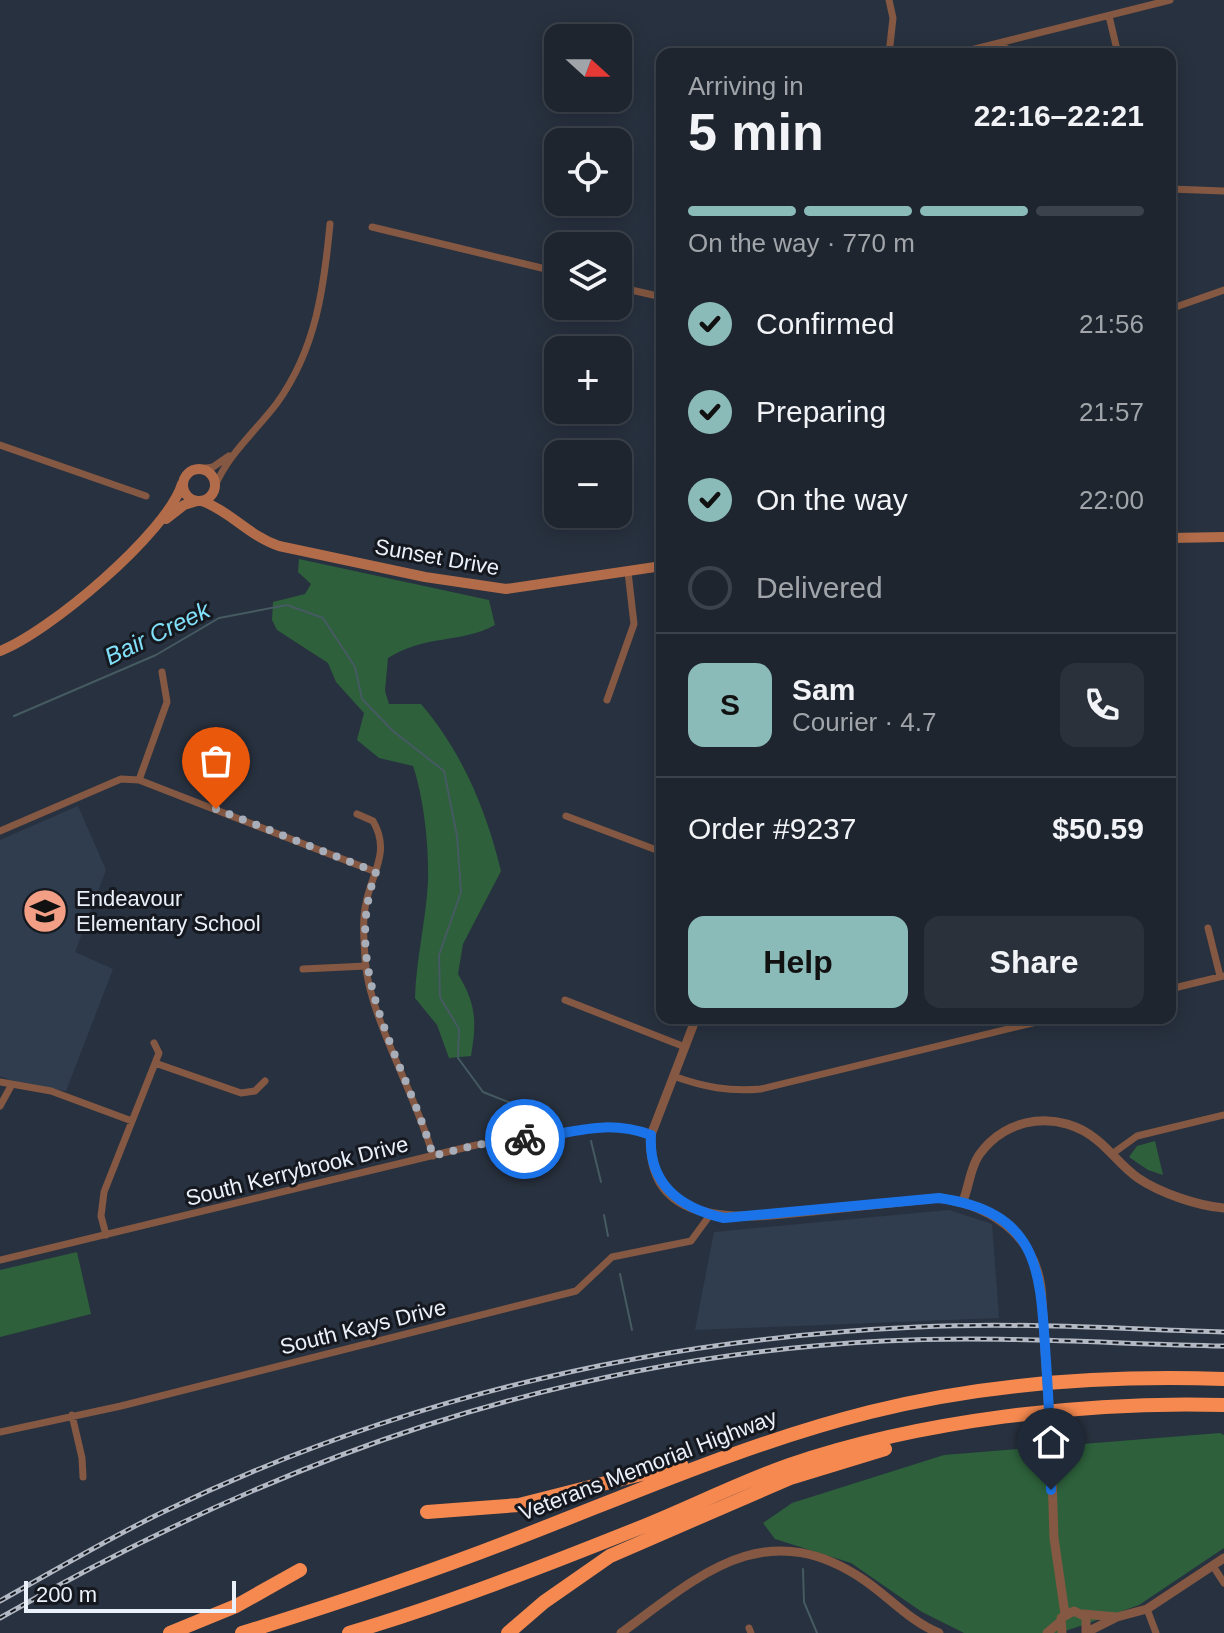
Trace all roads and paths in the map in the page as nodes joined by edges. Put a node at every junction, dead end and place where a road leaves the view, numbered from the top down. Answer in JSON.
{"nodes":[{"id":1,"x":889,"y":0,"type":"edge"},
{"id":2,"x":1170,"y":0,"type":"edge"},
{"id":3,"x":1109,"y":16,"type":"junction"},
{"id":4,"x":1004,"y":42,"type":"junction"},
{"id":5,"x":890,"y":48,"type":"edge"},
{"id":6,"x":980,"y":48,"type":"edge"},
{"id":7,"x":1006,"y":48,"type":"edge"},
{"id":8,"x":1117,"y":48,"type":"edge"},
{"id":9,"x":1176,"y":189,"type":"edge"},
{"id":10,"x":1224,"y":191,"type":"edge"},
{"id":11,"x":330,"y":224,"type":"dead end"},
{"id":12,"x":372,"y":227,"type":"dead end"},
{"id":13,"x":544,"y":269,"type":"edge"},
{"id":14,"x":632,"y":290,"type":"edge"},
{"id":15,"x":1224,"y":290,"type":"edge"},
{"id":16,"x":656,"y":296,"type":"edge"},
{"id":17,"x":1176,"y":307,"type":"edge"},
{"id":18,"x":0,"y":445,"type":"edge"},
{"id":19,"x":234,"y":453,"type":"junction"},
{"id":20,"x":199,"y":469,"type":"junction"},
{"id":21,"x":182,"y":484,"type":"junction"},
{"id":22,"x":214,"y":488,"type":"junction"},
{"id":23,"x":146,"y":496,"type":"dead end"},
{"id":24,"x":200,"y":501,"type":"junction"},
{"id":25,"x":231,"y":518,"type":"junction"},
{"id":26,"x":155,"y":527,"type":"junction"},
{"id":27,"x":1224,"y":537,"type":"edge"},
{"id":28,"x":1176,"y":538,"type":"edge"},
{"id":29,"x":656,"y":567,"type":"edge"},
{"id":30,"x":628,"y":572,"type":"junction"},
{"id":31,"x":0,"y":651,"type":"edge"},
{"id":32,"x":162,"y":672,"type":"dead end"},
{"id":33,"x":607,"y":700,"type":"dead end"},
{"id":34,"x":139,"y":780,"type":"junction"},
{"id":35,"x":357,"y":814,"type":"dead end"},
{"id":36,"x":566,"y":816,"type":"dead end"},
{"id":37,"x":0,"y":831,"type":"edge"},
{"id":38,"x":656,"y":850,"type":"edge"},
{"id":39,"x":376,"y":872,"type":"junction"},
{"id":40,"x":1208,"y":928,"type":"dead end"},
{"id":41,"x":366,"y":966,"type":"junction"},
{"id":42,"x":303,"y":969,"type":"dead end"},
{"id":43,"x":1222,"y":976,"type":"edge"},
{"id":44,"x":1176,"y":988,"type":"edge"},
{"id":45,"x":565,"y":1000,"type":"dead end"},
{"id":46,"x":694,"y":1024,"type":"edge"},
{"id":47,"x":1028,"y":1024,"type":"edge"},
{"id":48,"x":154,"y":1043,"type":"dead end"},
{"id":49,"x":685,"y":1047,"type":"junction"},
{"id":50,"x":155,"y":1063,"type":"junction"},
{"id":51,"x":673,"y":1076,"type":"junction"},
{"id":52,"x":265,"y":1081,"type":"dead end"},
{"id":53,"x":0,"y":1082,"type":"edge"},
{"id":54,"x":11,"y":1086,"type":"junction"},
{"id":55,"x":0,"y":1106,"type":"edge"},
{"id":56,"x":1224,"y":1115,"type":"edge"},
{"id":57,"x":132,"y":1121,"type":"junction"},
{"id":58,"x":651,"y":1135,"type":"junction"},
{"id":59,"x":1112,"y":1154,"type":"junction"},
{"id":60,"x":433,"y":1156,"type":"junction"},
{"id":61,"x":963,"y":1201,"type":"junction"},
{"id":62,"x":1224,"y":1208,"type":"edge"},
{"id":63,"x":710,"y":1215,"type":"junction"},
{"id":64,"x":106,"y":1235,"type":"junction"},
{"id":65,"x":0,"y":1260,"type":"edge"},
{"id":66,"x":1224,"y":1379,"type":"edge"},
{"id":67,"x":1224,"y":1405,"type":"edge"},
{"id":68,"x":72,"y":1415,"type":"junction"},
{"id":69,"x":1021,"y":1415,"type":"junction"},
{"id":70,"x":0,"y":1432,"type":"edge"},
{"id":71,"x":786,"y":1436,"type":"junction"},
{"id":72,"x":83,"y":1477,"type":"dead end"},
{"id":73,"x":427,"y":1512,"type":"dead end"},
{"id":74,"x":1224,"y":1558,"type":"edge"},
{"id":75,"x":1213,"y":1566,"type":"junction"},
{"id":76,"x":300,"y":1570,"type":"dead end"},
{"id":77,"x":1224,"y":1583,"type":"edge"},
{"id":78,"x":1062,"y":1584,"type":"junction"},
{"id":79,"x":1147,"y":1609,"type":"junction"},
{"id":80,"x":1081,"y":1612,"type":"junction"},
{"id":81,"x":1117,"y":1617,"type":"junction"},
{"id":82,"x":1062,"y":1618,"type":"junction"},
{"id":83,"x":926,"y":1631,"type":"edge"},
{"id":84,"x":1087,"y":1632,"type":"edge"},
{"id":85,"x":170,"y":1633,"type":"edge"},
{"id":86,"x":242,"y":1633,"type":"edge"},
{"id":87,"x":349,"y":1633,"type":"edge"},
{"id":88,"x":508,"y":1633,"type":"edge"},
{"id":89,"x":621,"y":1633,"type":"edge"},
{"id":90,"x":939,"y":1633,"type":"edge"},
{"id":91,"x":1047,"y":1633,"type":"edge"},
{"id":92,"x":1062,"y":1633,"type":"edge"},
{"id":93,"x":1156,"y":1633,"type":"edge"}],
"edges":[{"from":1,"to":5,"type":"street"},
{"from":2,"to":3,"type":"street"},
{"from":3,"to":4,"type":"street"},
{"from":3,"to":8,"type":"street"},
{"from":4,"to":6,"type":"street"},
{"from":4,"to":7,"type":"street"},
{"from":9,"to":10,"type":"street"},
{"from":11,"to":19,"type":"street"},
{"from":12,"to":13,"type":"street"},
{"from":14,"to":16,"type":"street"},
{"from":15,"to":17,"type":"street"},
{"from":18,"to":23,"type":"street"},
{"from":19,"to":20,"type":"street"},
{"from":19,"to":22,"type":"street"},
{"from":20,"to":21,"type":"main road"},
{"from":20,"to":22,"type":"main road"},
{"from":21,"to":24,"type":"main road"},
{"from":21,"to":26,"type":"main road"},
{"from":22,"to":24,"type":"main road"},
{"from":22,"to":25,"type":"main road"},
{"from":24,"to":25,"type":"main road","name":"Sunset Drive"},
{"from":24,"to":26,"type":"main road"},
{"from":25,"to":30,"type":"main road","name":"Sunset Drive"},
{"from":26,"to":31,"type":"main road"},
{"from":27,"to":28,"type":"main road"},
{"from":29,"to":30,"type":"main road","name":"Sunset Drive"},
{"from":30,"to":33,"type":"street"},
{"from":32,"to":34,"type":"street"},
{"from":34,"to":37,"type":"street"},
{"from":34,"to":39,"type":"street"},
{"from":35,"to":39,"type":"street"},
{"from":36,"to":38,"type":"street"},
{"from":39,"to":41,"type":"street"},
{"from":40,"to":43,"type":"street"},
{"from":41,"to":42,"type":"street"},
{"from":41,"to":60,"type":"street"},
{"from":43,"to":44,"type":"street"},
{"from":45,"to":49,"type":"street"},
{"from":46,"to":49,"type":"street"},
{"from":47,"to":51,"type":"street"},
{"from":48,"to":50,"type":"street"},
{"from":49,"to":51,"type":"street"},
{"from":50,"to":52,"type":"street"},
{"from":50,"to":57,"type":"street"},
{"from":51,"to":58,"type":"street"},
{"from":53,"to":54,"type":"street"},
{"from":54,"to":55,"type":"street"},
{"from":54,"to":57,"type":"street"},
{"from":56,"to":59,"type":"street"},
{"from":57,"to":64,"type":"street"},
{"from":58,"to":60,"type":"street","name":"South Kerrybrook Drive"},
{"from":58,"to":63,"type":"street"},
{"from":59,"to":61,"type":"street"},
{"from":59,"to":62,"type":"street"},
{"from":60,"to":64,"type":"street","name":"South Kerrybrook Drive"},
{"from":61,"to":63,"type":"street"},
{"from":61,"to":78,"type":"street","bridge":true},
{"from":63,"to":68,"type":"street","name":"South Kays Drive"},
{"from":64,"to":65,"type":"street","name":"South Kerrybrook Drive"},
{"from":66,"to":71,"type":"highway","name":"Veterans Memorial Highway"},
{"from":67,"to":69,"type":"highway"},
{"from":68,"to":70,"type":"street","name":"South Kays Drive"},
{"from":68,"to":72,"type":"street"},
{"from":69,"to":87,"type":"highway"},
{"from":69,"to":88,"type":"highway"},
{"from":71,"to":73,"type":"highway"},
{"from":71,"to":86,"type":"highway","name":"Veterans Memorial Highway"},
{"from":74,"to":75,"type":"street"},
{"from":75,"to":77,"type":"street"},
{"from":75,"to":79,"type":"street"},
{"from":76,"to":85,"type":"highway"},
{"from":78,"to":80,"type":"street"},
{"from":78,"to":82,"type":"street"},
{"from":79,"to":81,"type":"street"},
{"from":79,"to":93,"type":"street"},
{"from":80,"to":81,"type":"street"},
{"from":80,"to":82,"type":"street"},
{"from":80,"to":84,"type":"street"},
{"from":81,"to":84,"type":"street"},
{"from":82,"to":91,"type":"street"},
{"from":82,"to":92,"type":"street"},
{"from":83,"to":89,"type":"street"},
{"from":83,"to":90,"type":"street"}]}
